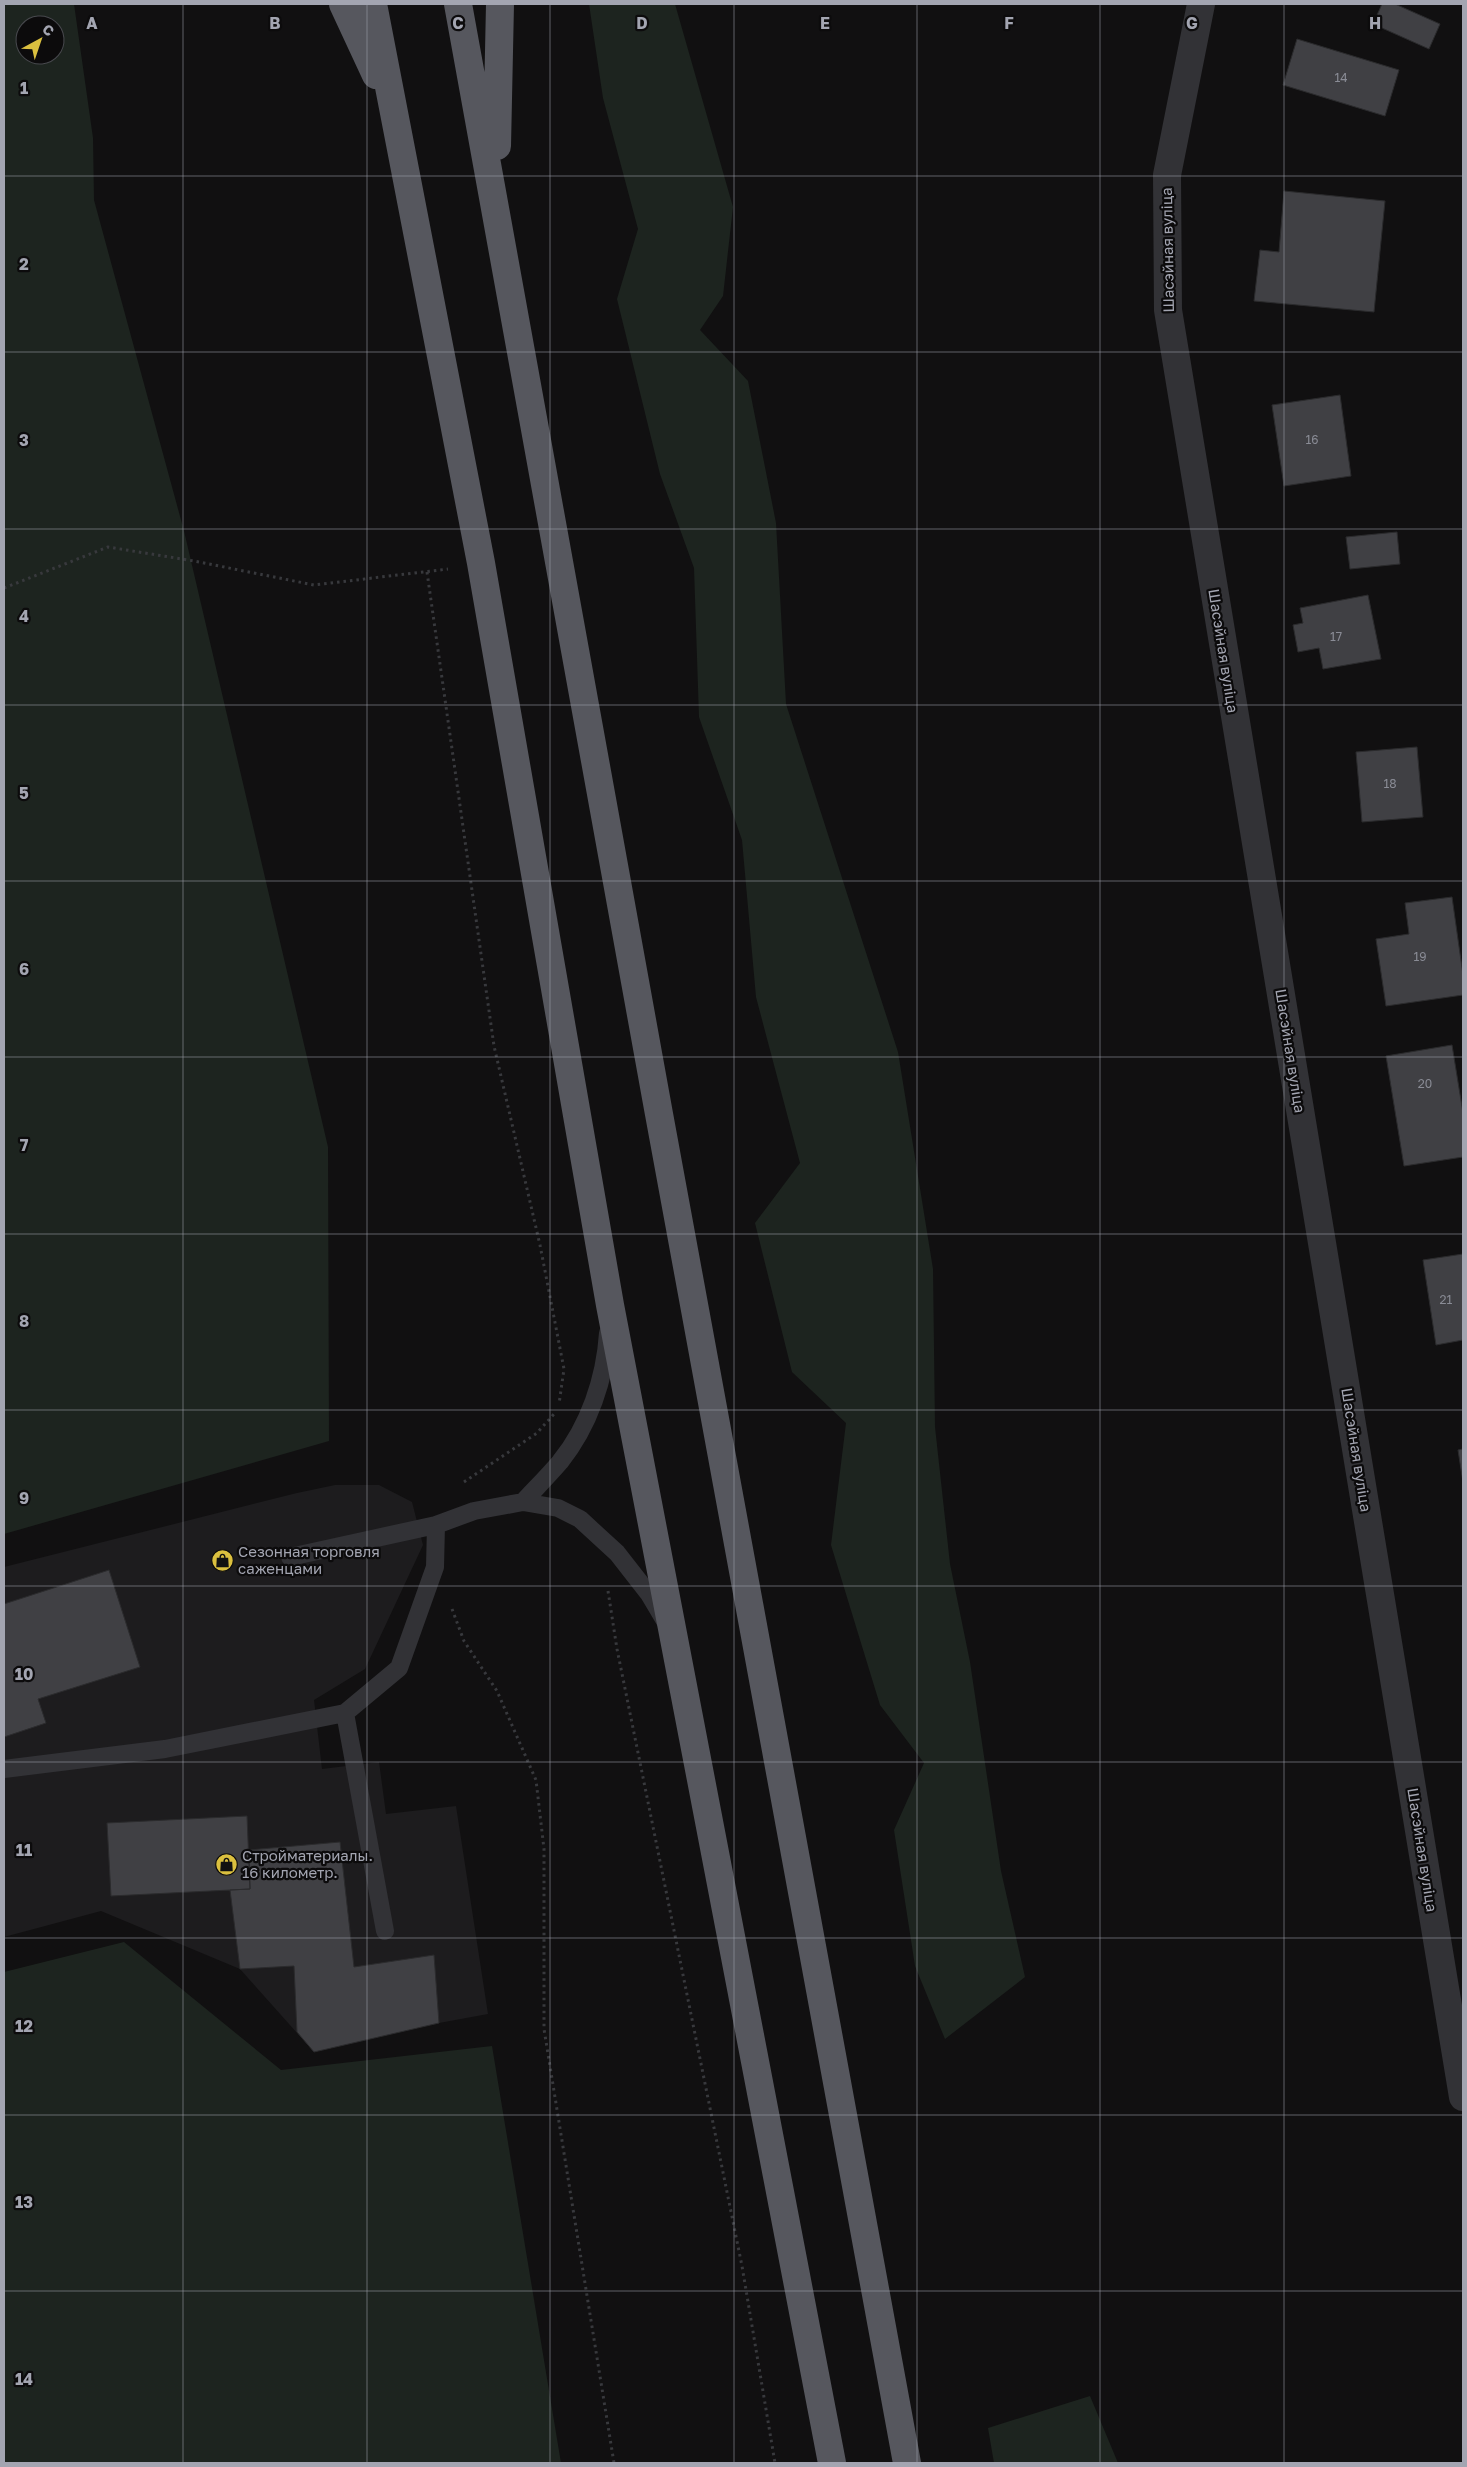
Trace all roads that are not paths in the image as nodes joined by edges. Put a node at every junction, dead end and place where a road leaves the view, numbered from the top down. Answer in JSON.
{"nodes":[{"id":1,"x":343,"y":4,"type":"edge"},
{"id":2,"x":373,"y":4,"type":"edge"},
{"id":3,"x":458,"y":4,"type":"edge"},
{"id":4,"x":500,"y":4,"type":"edge"},
{"id":5,"x":1201,"y":4,"type":"edge"},
{"id":6,"x":393,"y":113,"type":"junction"},
{"id":7,"x":496,"y":208,"type":"junction"},
{"id":8,"x":610,"y":1305,"type":"junction"},
{"id":9,"x":522,"y":1502,"type":"junction"},
{"id":10,"x":436,"y":1525,"type":"junction"},
{"id":11,"x":290,"y":1557,"type":"dead end"},
{"id":12,"x":673,"y":1634,"type":"junction"},
{"id":13,"x":345,"y":1713,"type":"junction"},
{"id":14,"x":4,"y":1769,"type":"edge"},
{"id":15,"x":385,"y":1931,"type":"dead end"},
{"id":16,"x":1462,"y":2087,"type":"edge"},
{"id":17,"x":832,"y":2463,"type":"edge"},
{"id":18,"x":907,"y":2463,"type":"edge"}],
"edges":[{"from":1,"to":6,"type":"highway"},
{"from":2,"to":6,"type":"highway"},
{"from":3,"to":7,"type":"highway"},
{"from":4,"to":7,"type":"highway"},
{"from":5,"to":16,"type":"street","name":"Шасэйная вуліца"},
{"from":6,"to":8,"type":"highway"},
{"from":7,"to":18,"type":"highway"},
{"from":8,"to":9,"type":"lane"},
{"from":8,"to":12,"type":"highway"},
{"from":9,"to":10,"type":"lane"},
{"from":9,"to":12,"type":"lane"},
{"from":10,"to":11,"type":"lane"},
{"from":10,"to":13,"type":"lane"},
{"from":12,"to":17,"type":"highway"},
{"from":13,"to":14,"type":"lane"},
{"from":13,"to":15,"type":"lane"}]}
